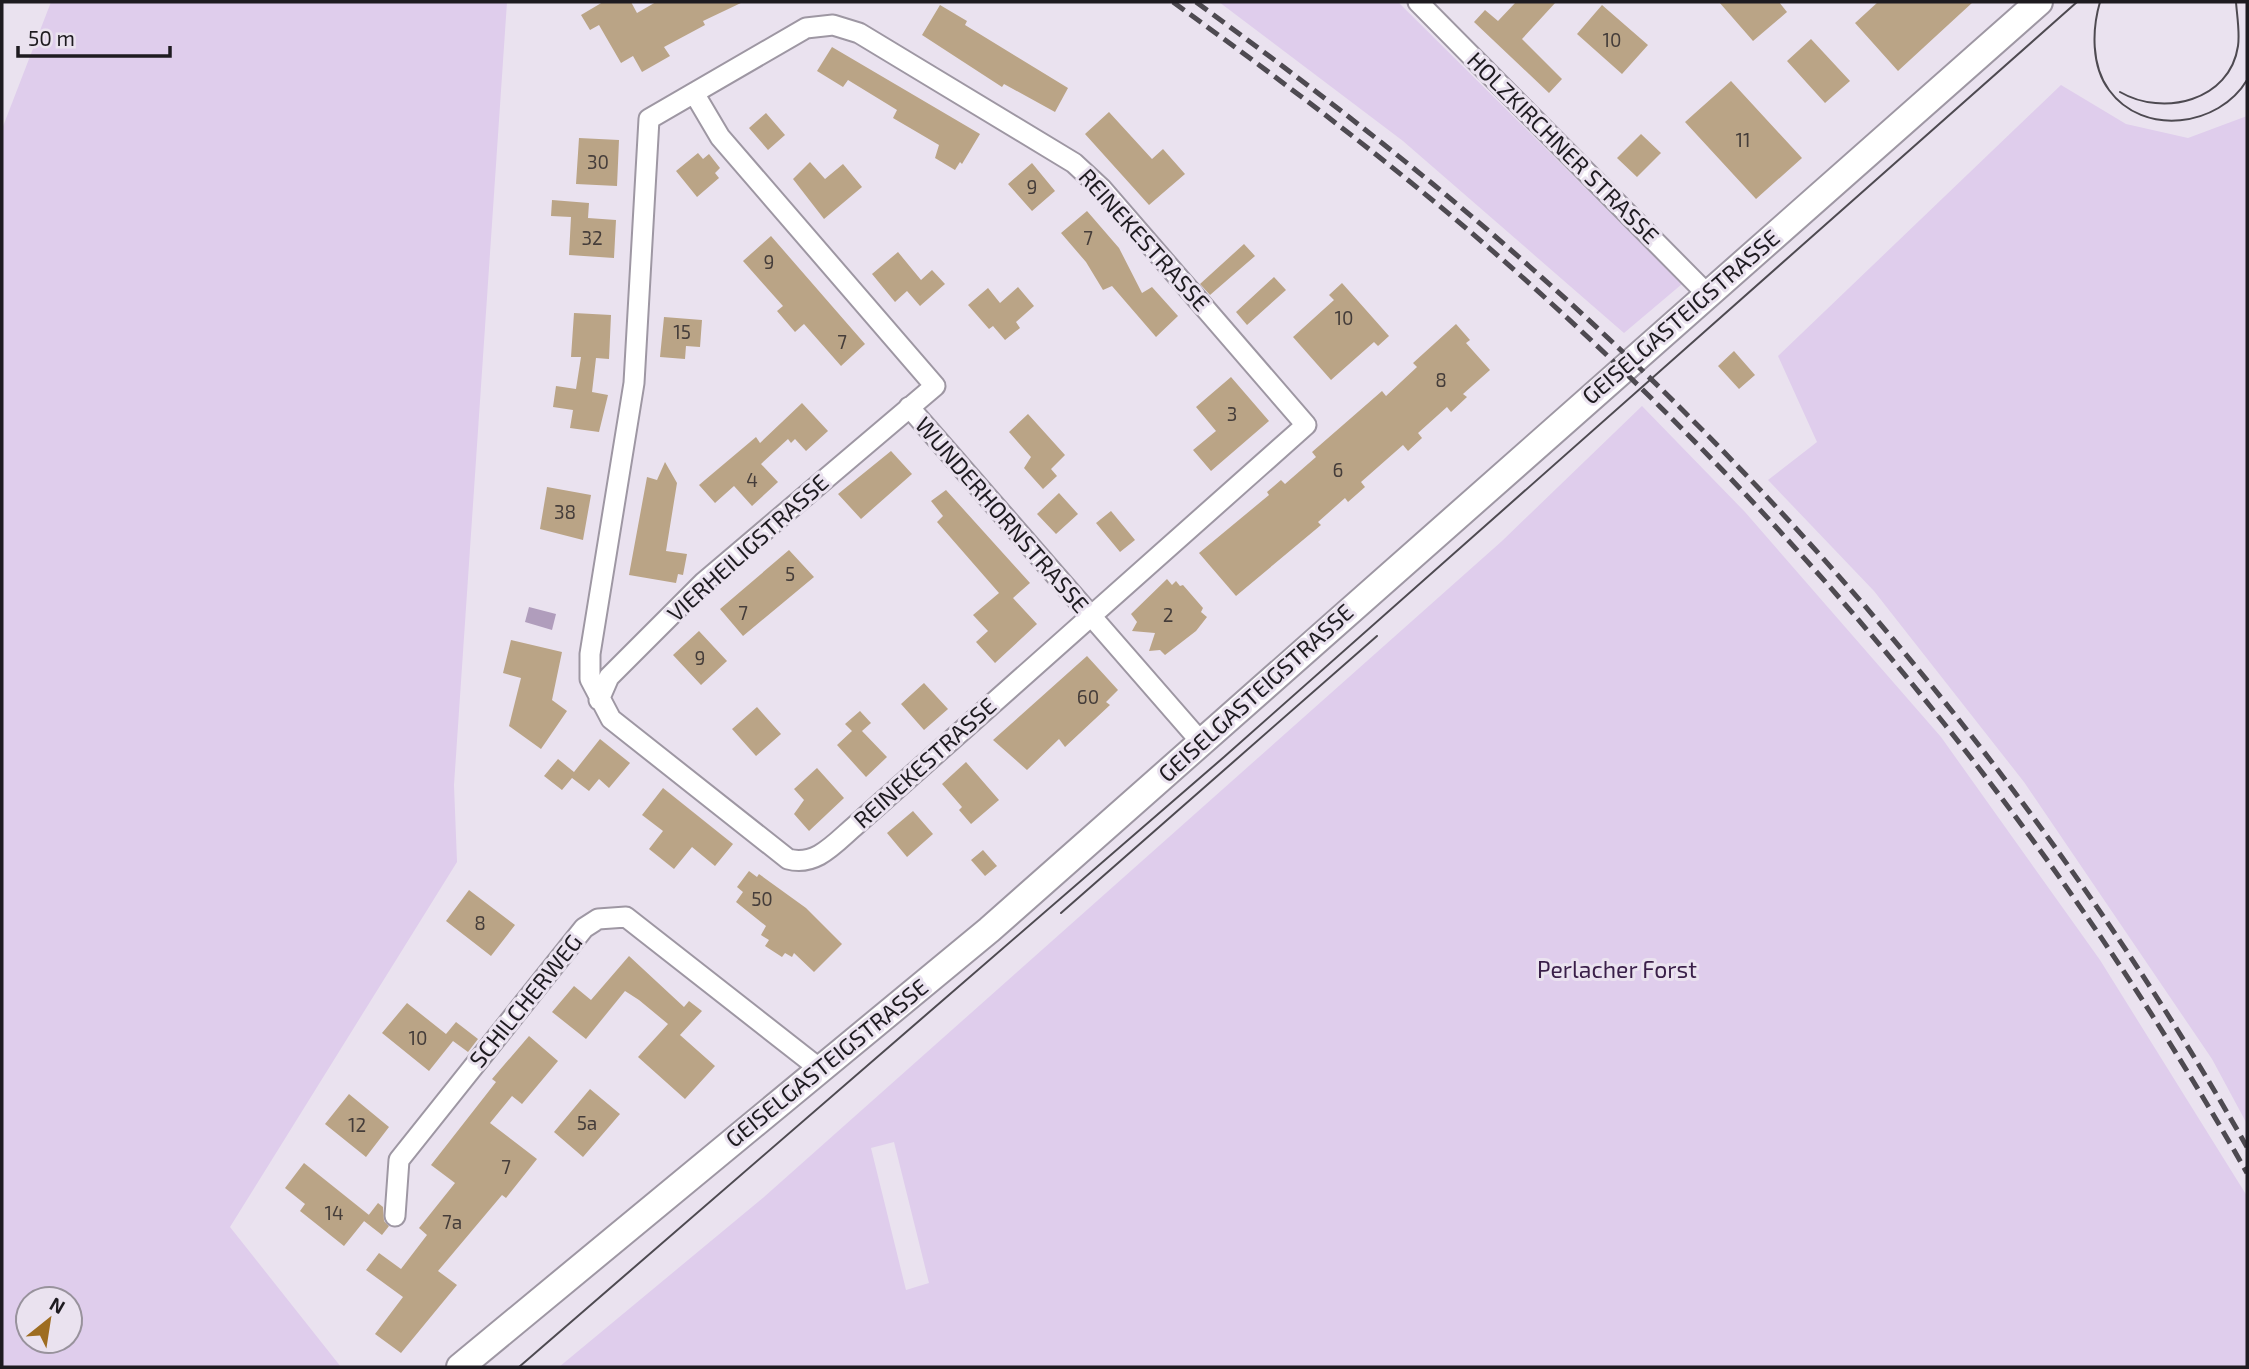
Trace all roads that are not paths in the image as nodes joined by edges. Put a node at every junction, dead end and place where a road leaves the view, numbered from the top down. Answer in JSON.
{"nodes":[{"id":1,"x":1418,"y":2,"type":"edge"},
{"id":2,"x":2039,"y":2,"type":"edge"},
{"id":3,"x":694,"y":93,"type":"junction"},
{"id":4,"x":1707,"y":294,"type":"junction"},
{"id":5,"x":909,"y":407,"type":"junction"},
{"id":6,"x":1090,"y":617,"type":"junction"},
{"id":7,"x":598,"y":701,"type":"junction"},
{"id":8,"x":1201,"y":742,"type":"junction"},
{"id":9,"x":820,"y":1069,"type":"junction"},
{"id":10,"x":396,"y":1216,"type":"dead end"},
{"id":11,"x":460,"y":1367,"type":"edge"}],
"edges":[{"from":1,"to":4,"type":"street","name":"HOLZKIRCHNER STRASSE"},
{"from":2,"to":4,"type":"main road","name":"GEISELGASTEIGSTRASSE"},
{"from":3,"to":5,"type":"street","name":"WUNDERHORNSTRASSE"},
{"from":3,"to":6,"type":"street","name":"REINEKESTRASSE"},
{"from":3,"to":7,"type":"street","name":"REINEKESTRASSE"},
{"from":4,"to":8,"type":"main road","name":"GEISELGASTEIGSTRASSE"},
{"from":5,"to":6,"type":"street","name":"WUNDERHORNSTRASSE"},
{"from":5,"to":7,"type":"street","name":"VIERHEILIGSTRASSE"},
{"from":6,"to":7,"type":"street","name":"REINEKESTRASSE"},
{"from":6,"to":8,"type":"street","name":"WUNDERHORNSTRASSE"},
{"from":8,"to":9,"type":"main road","name":"GEISELGASTEIGSTRASSE"},
{"from":9,"to":10,"type":"street","name":"SCHILCHERWEG"},
{"from":9,"to":11,"type":"main road","name":"GEISELGASTEIGSTRASSE"}]}
